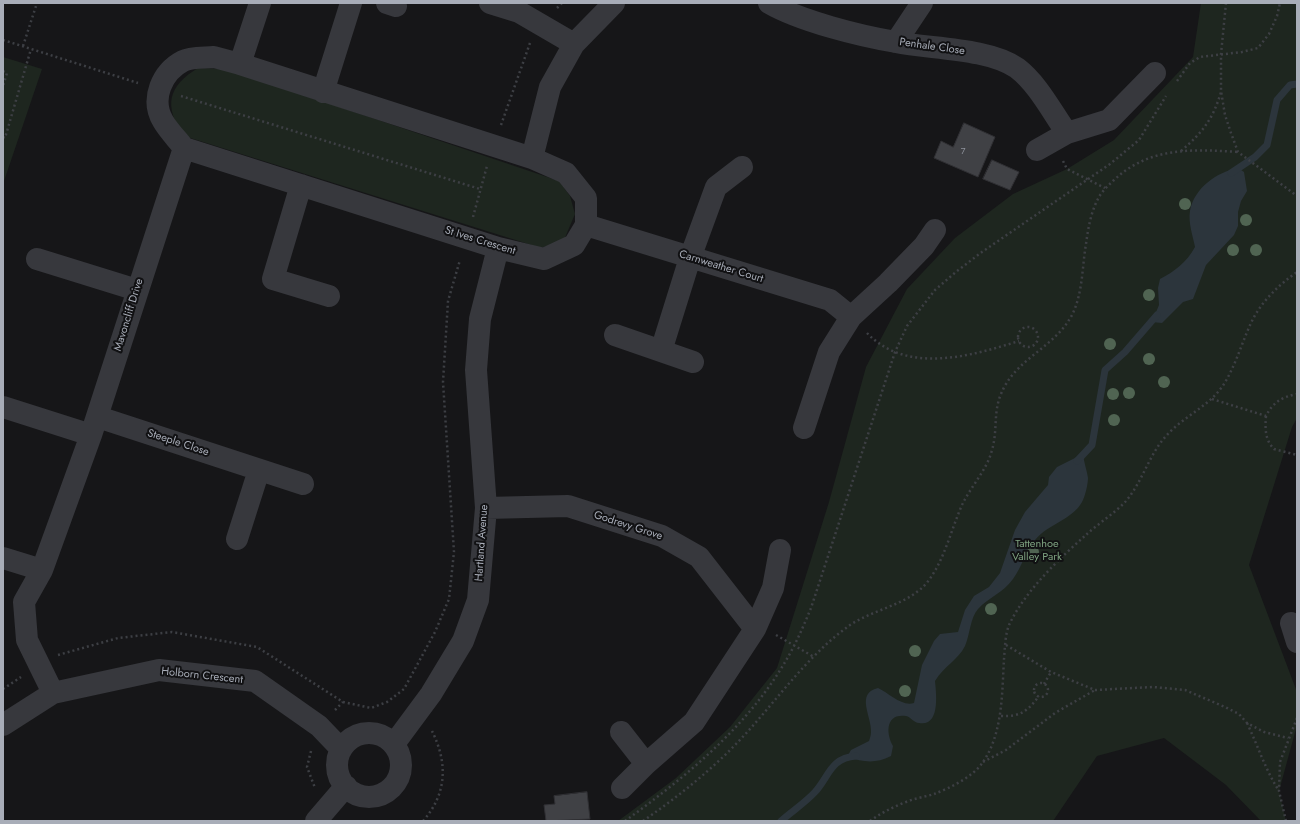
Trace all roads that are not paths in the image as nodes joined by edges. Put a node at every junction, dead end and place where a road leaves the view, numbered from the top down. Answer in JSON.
{"nodes":[{"id":1,"x":260,"y":3,"type":"edge"},
{"id":2,"x":351,"y":3,"type":"edge"},
{"id":3,"x":490,"y":3,"type":"edge"},
{"id":4,"x":614,"y":3,"type":"edge"},
{"id":5,"x":769,"y":3,"type":"edge"},
{"id":6,"x":922,"y":3,"type":"edge"},
{"id":7,"x":896,"y":42,"type":"junction"},
{"id":8,"x":574,"y":44,"type":"junction"},
{"id":9,"x":240,"y":64,"type":"junction"},
{"id":10,"x":1155,"y":73,"type":"dead end"},
{"id":11,"x":323,"y":92,"type":"junction"},
{"id":12,"x":184,"y":148,"type":"junction"},
{"id":13,"x":532,"y":158,"type":"junction"},
{"id":14,"x":742,"y":167,"type":"dead end"},
{"id":15,"x":301,"y":185,"type":"junction"},
{"id":16,"x":586,"y":225,"type":"junction"},
{"id":17,"x":935,"y":230,"type":"dead end"},
{"id":18,"x":498,"y":248,"type":"junction"},
{"id":19,"x":690,"y":258,"type":"junction"},
{"id":20,"x":37,"y":259,"type":"dead end"},
{"id":21,"x":137,"y":290,"type":"junction"},
{"id":22,"x":329,"y":296,"type":"dead end"},
{"id":23,"x":851,"y":317,"type":"junction"},
{"id":24,"x":614,"y":335,"type":"dead end"},
{"id":25,"x":661,"y":351,"type":"junction"},
{"id":26,"x":693,"y":362,"type":"dead end"},
{"id":27,"x":3,"y":407,"type":"edge"},
{"id":28,"x":94,"y":426,"type":"junction"},
{"id":29,"x":804,"y":428,"type":"dead end"},
{"id":30,"x":259,"y":470,"type":"junction"},
{"id":31,"x":303,"y":484,"type":"dead end"},
{"id":32,"x":486,"y":508,"type":"junction"},
{"id":33,"x":237,"y":539,"type":"dead end"},
{"id":34,"x":780,"y":550,"type":"dead end"},
{"id":35,"x":3,"y":558,"type":"edge"},
{"id":36,"x":42,"y":570,"type":"junction"},
{"id":37,"x":754,"y":629,"type":"junction"},
{"id":38,"x":53,"y":693,"type":"junction"},
{"id":39,"x":3,"y":725,"type":"edge"},
{"id":40,"x":620,"y":732,"type":"dead end"},
{"id":41,"x":394,"y":744,"type":"junction"},
{"id":42,"x":341,"y":749,"type":"junction"},
{"id":43,"x":646,"y":764,"type":"junction"},
{"id":44,"x":346,"y":786,"type":"junction"},
{"id":45,"x":622,"y":788,"type":"dead end"},
{"id":46,"x":316,"y":821,"type":"edge"}],
"edges":[{"from":1,"to":9,"type":"street"},
{"from":2,"to":11,"type":"street"},
{"from":3,"to":8,"type":"street"},
{"from":4,"to":8,"type":"street"},
{"from":5,"to":7,"type":"street","name":"Penhale Close"},
{"from":6,"to":7,"type":"street"},
{"from":7,"to":10,"type":"street","name":"Penhale Close"},
{"from":8,"to":13,"type":"street"},
{"from":9,"to":11,"type":"street"},
{"from":9,"to":12,"type":"street"},
{"from":11,"to":13,"type":"street"},
{"from":12,"to":15,"type":"street","name":"St Ives Crescent"},
{"from":12,"to":21,"type":"street","name":"Mavoncliff Drive"},
{"from":13,"to":16,"type":"street"},
{"from":14,"to":19,"type":"street"},
{"from":15,"to":18,"type":"street","name":"St Ives Crescent"},
{"from":15,"to":22,"type":"street"},
{"from":16,"to":18,"type":"street","name":"St Ives Crescent"},
{"from":16,"to":19,"type":"street","name":"Carnweather Court"},
{"from":17,"to":23,"type":"street"},
{"from":18,"to":32,"type":"street","name":"Hartland Avenue"},
{"from":19,"to":23,"type":"street","name":"Carnweather Court"},
{"from":19,"to":25,"type":"street"},
{"from":20,"to":21,"type":"street"},
{"from":21,"to":28,"type":"street","name":"Mavoncliff Drive"},
{"from":23,"to":29,"type":"street"},
{"from":24,"to":25,"type":"street"},
{"from":25,"to":26,"type":"street"},
{"from":27,"to":28,"type":"street","name":"Steeple Close"},
{"from":28,"to":30,"type":"street","name":"Steeple Close"},
{"from":28,"to":36,"type":"street","name":"Mavoncliff Drive"},
{"from":30,"to":31,"type":"street","name":"Steeple Close"},
{"from":30,"to":33,"type":"street"},
{"from":32,"to":37,"type":"street","name":"Godrevy Grove"},
{"from":32,"to":41,"type":"street","name":"Hartland Avenue"},
{"from":34,"to":37,"type":"street"},
{"from":35,"to":36,"type":"street"},
{"from":36,"to":38,"type":"street","name":"Mavoncliff Drive"},
{"from":37,"to":43,"type":"street"},
{"from":38,"to":39,"type":"street","name":"Holborn Crescent"},
{"from":38,"to":42,"type":"street","name":"Holborn Crescent"},
{"from":40,"to":43,"type":"street"},
{"from":41,"to":42,"type":"street"},
{"from":41,"to":44,"type":"street"},
{"from":42,"to":44,"type":"street"},
{"from":43,"to":45,"type":"street"},
{"from":44,"to":46,"type":"street"}]}
